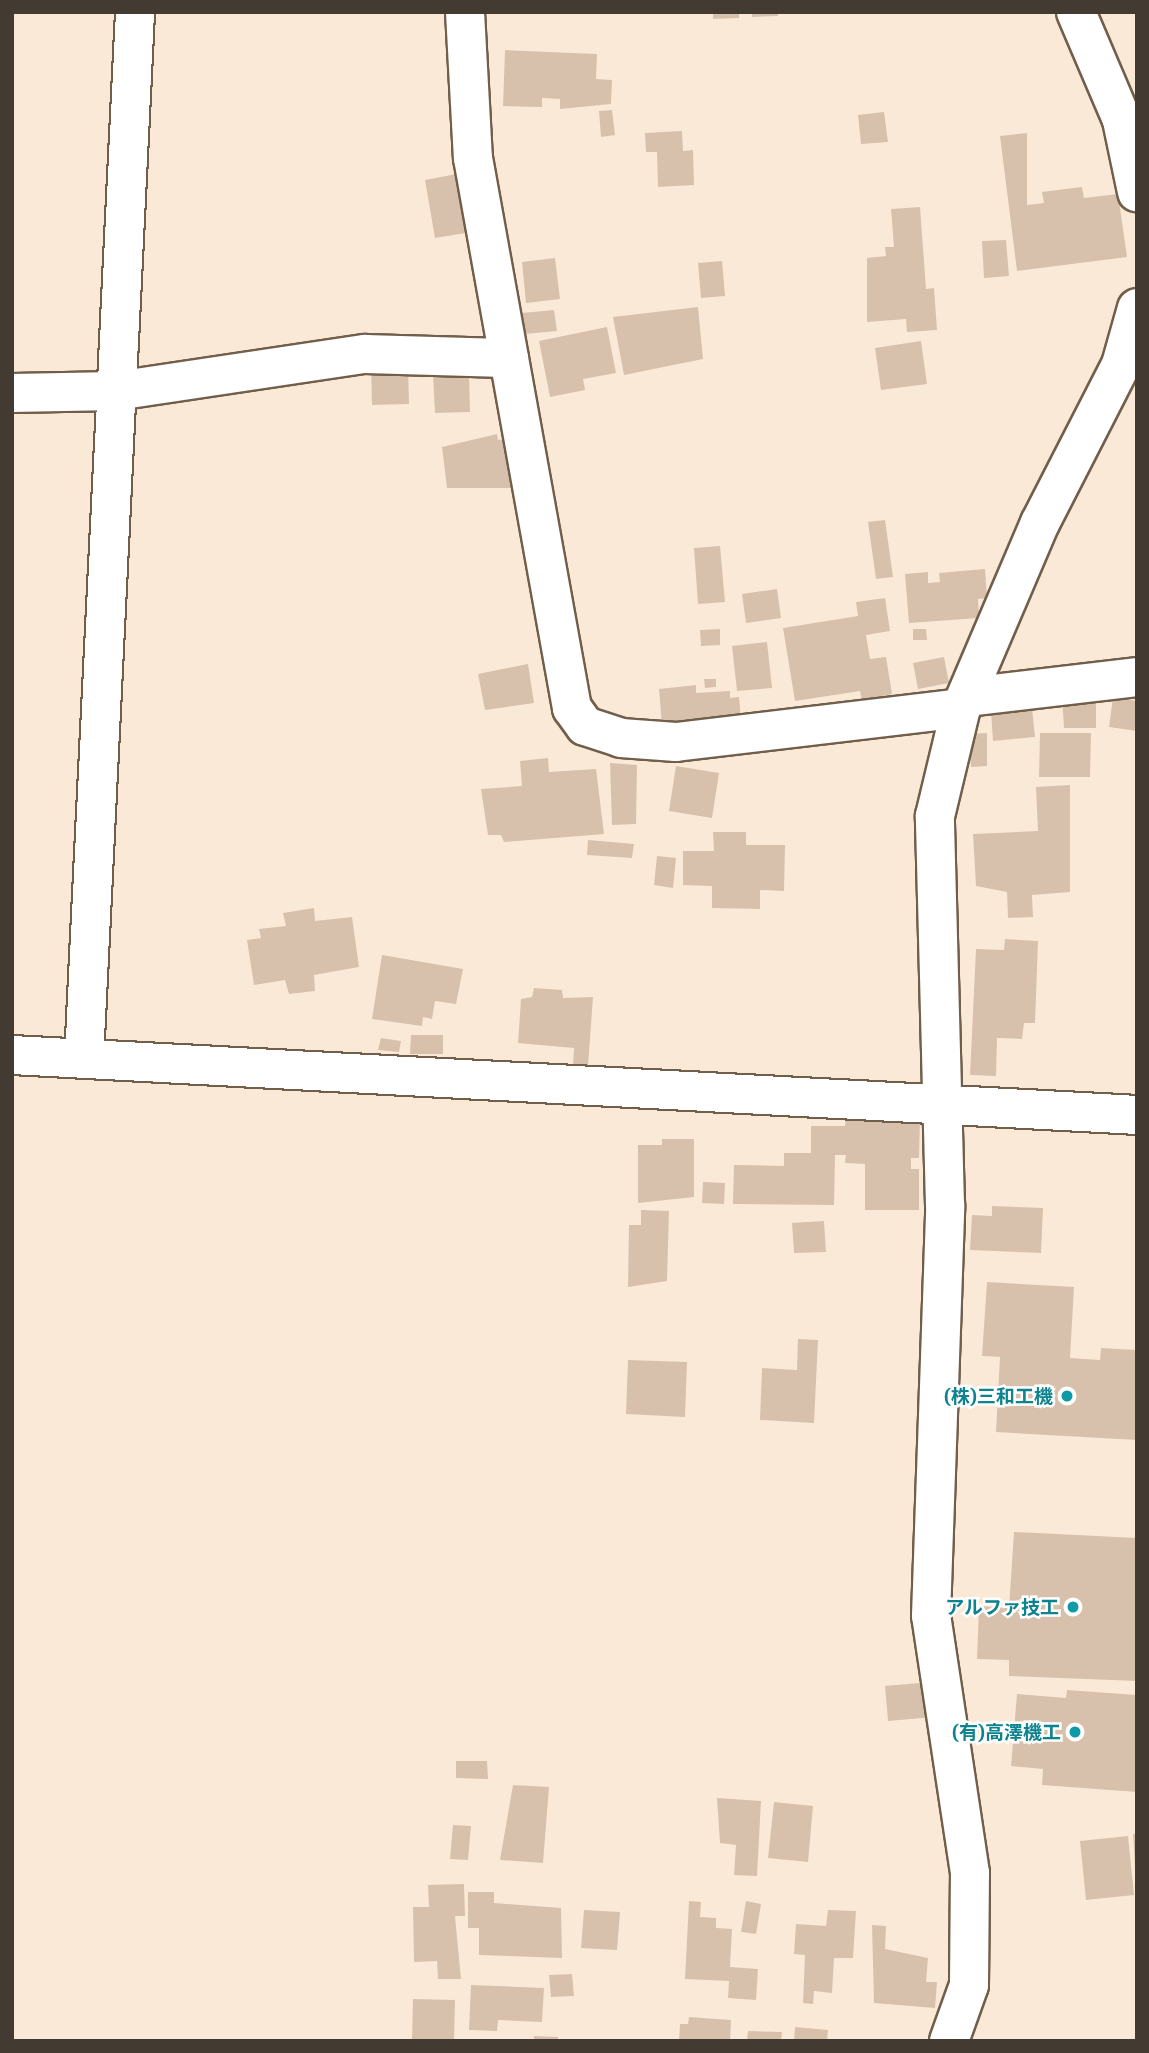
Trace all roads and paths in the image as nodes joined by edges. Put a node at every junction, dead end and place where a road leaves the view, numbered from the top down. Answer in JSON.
{"nodes":[{"id":1,"x":135,"y":12,"type":"edge"},
{"id":2,"x":465,"y":12,"type":"edge"},
{"id":3,"x":1076,"y":12,"type":"edge"},
{"id":4,"x":1137,"y":192,"type":"edge"},
{"id":5,"x":1137,"y":309,"type":"edge"},
{"id":6,"x":509,"y":358,"type":"junction"},
{"id":7,"x":116,"y":391,"type":"junction"},
{"id":8,"x":12,"y":393,"type":"edge"},
{"id":9,"x":1137,"y":677,"type":"edge"},
{"id":10,"x":965,"y":703,"type":"junction"},
{"id":11,"x":12,"y":1055,"type":"edge"},
{"id":12,"x":84,"y":1059,"type":"junction"},
{"id":13,"x":939,"y":1107,"type":"junction"},
{"id":14,"x":1137,"y":1115,"type":"edge"},
{"id":15,"x":950,"y":2041,"type":"edge"}],
"edges":[{"from":1,"to":7,"type":"street"},
{"from":2,"to":6,"type":"street"},
{"from":3,"to":4,"type":"street"},
{"from":5,"to":10,"type":"street"},
{"from":6,"to":7,"type":"street"},
{"from":6,"to":10,"type":"street"},
{"from":7,"to":8,"type":"street"},
{"from":7,"to":12,"type":"street"},
{"from":9,"to":10,"type":"street"},
{"from":10,"to":13,"type":"street"},
{"from":11,"to":12,"type":"street"},
{"from":12,"to":13,"type":"street"},
{"from":13,"to":14,"type":"street"},
{"from":13,"to":15,"type":"street"}]}
